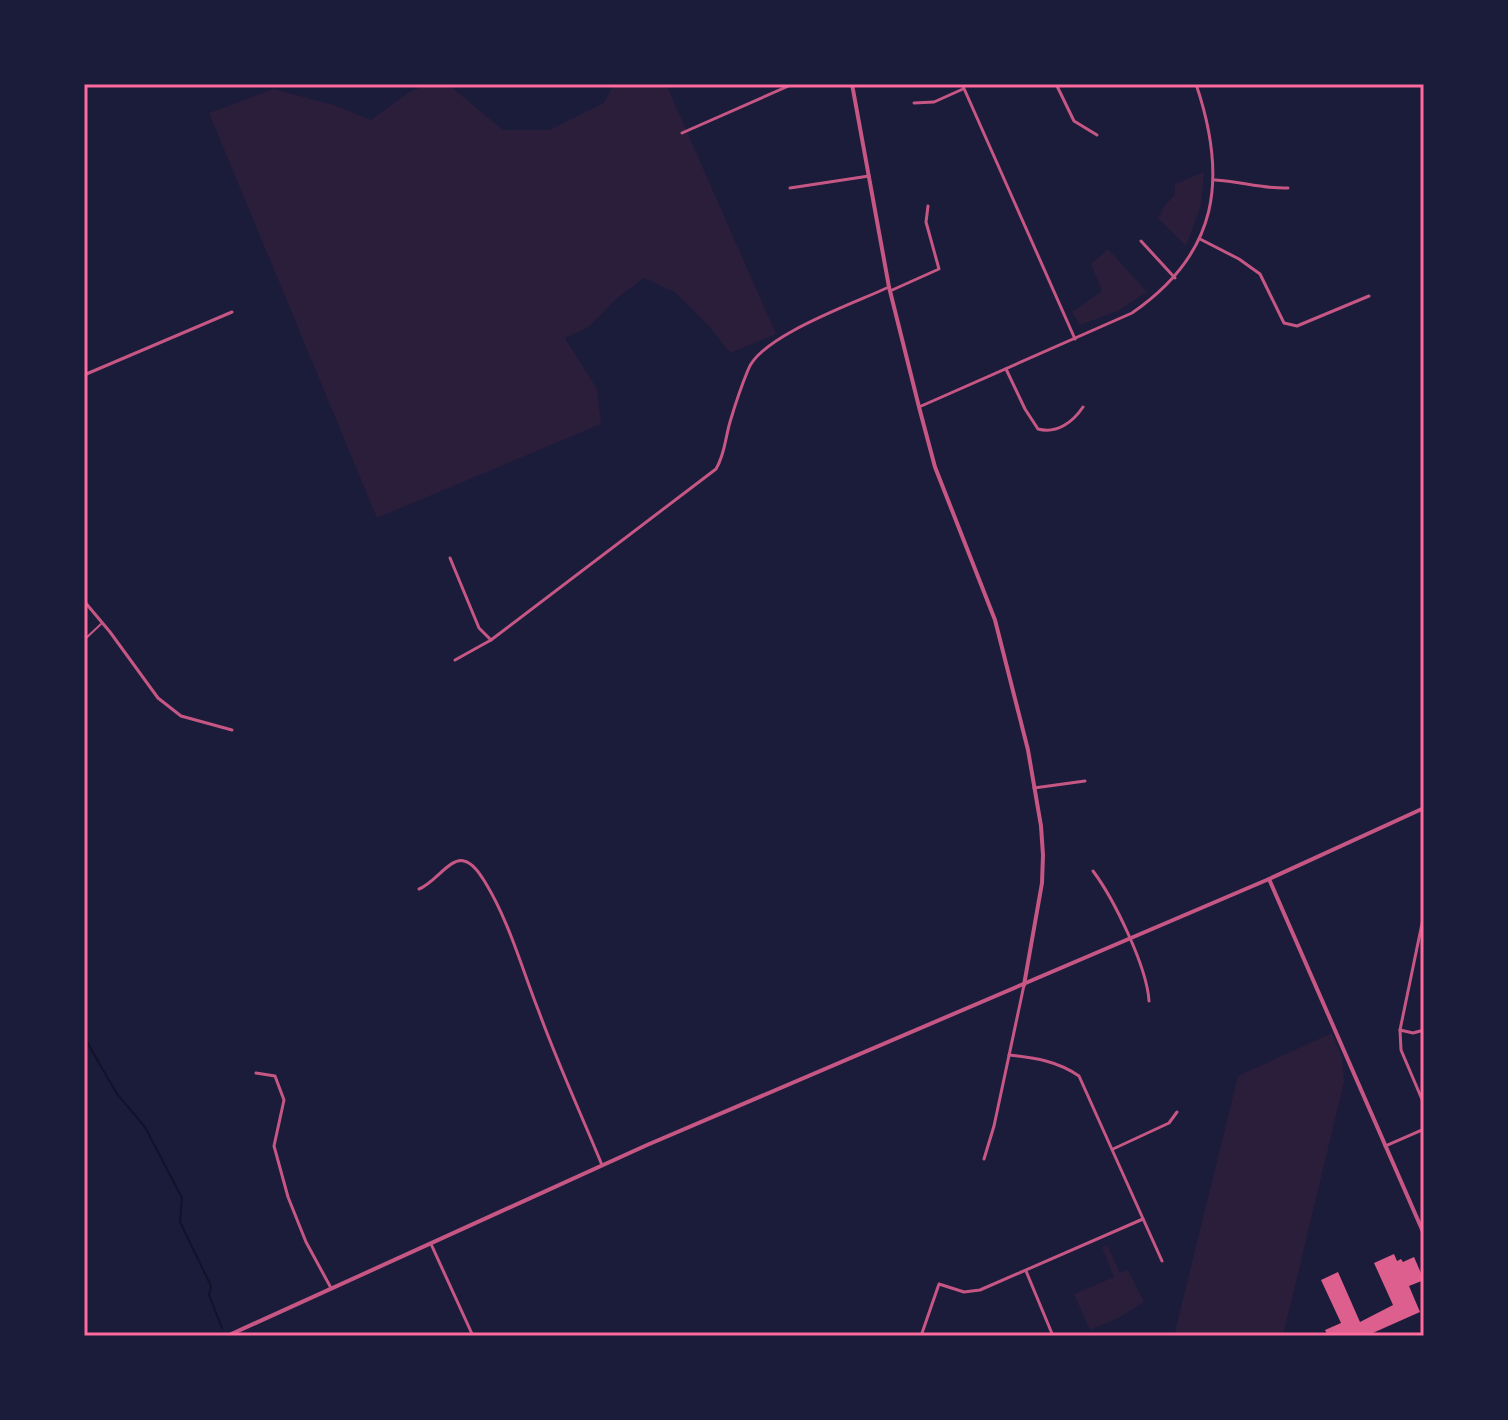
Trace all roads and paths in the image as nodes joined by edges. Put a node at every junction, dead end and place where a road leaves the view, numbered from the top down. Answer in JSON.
{"nodes":[{"id":1,"x":793,"y":84,"type":"edge"},
{"id":2,"x":852,"y":84,"type":"edge"},
{"id":3,"x":1056,"y":84,"type":"edge"},
{"id":4,"x":1196,"y":84,"type":"edge"},
{"id":5,"x":963,"y":86,"type":"edge"},
{"id":6,"x":914,"y":103,"type":"dead end"},
{"id":7,"x":682,"y":133,"type":"dead end"},
{"id":8,"x":1097,"y":135,"type":"dead end"},
{"id":9,"x":869,"y":176,"type":"junction"},
{"id":10,"x":1215,"y":180,"type":"junction"},
{"id":11,"x":790,"y":188,"type":"dead end"},
{"id":12,"x":1288,"y":188,"type":"dead end"},
{"id":13,"x":928,"y":206,"type":"dead end"},
{"id":14,"x":1200,"y":239,"type":"junction"},
{"id":15,"x":1141,"y":241,"type":"dead end"},
{"id":16,"x":1175,"y":278,"type":"junction"},
{"id":17,"x":889,"y":289,"type":"junction"},
{"id":18,"x":1369,"y":296,"type":"dead end"},
{"id":19,"x":232,"y":312,"type":"dead end"},
{"id":20,"x":1075,"y":339,"type":"junction"},
{"id":21,"x":1006,"y":369,"type":"junction"},
{"id":22,"x":84,"y":375,"type":"edge"},
{"id":23,"x":919,"y":407,"type":"junction"},
{"id":24,"x":1083,"y":407,"type":"dead end"},
{"id":25,"x":450,"y":558,"type":"dead end"},
{"id":26,"x":84,"y":601,"type":"edge"},
{"id":27,"x":103,"y":622,"type":"junction"},
{"id":28,"x":84,"y":640,"type":"edge"},
{"id":29,"x":491,"y":640,"type":"junction"},
{"id":30,"x":455,"y":660,"type":"dead end"},
{"id":31,"x":232,"y":730,"type":"dead end"},
{"id":32,"x":1085,"y":781,"type":"dead end"},
{"id":33,"x":1034,"y":788,"type":"junction"},
{"id":34,"x":1424,"y":808,"type":"edge"},
{"id":35,"x":1093,"y":871,"type":"dead end"},
{"id":36,"x":1269,"y":879,"type":"junction"},
{"id":37,"x":419,"y":889,"type":"dead end"},
{"id":38,"x":1424,"y":914,"type":"edge"},
{"id":39,"x":1128,"y":938,"type":"junction"},
{"id":40,"x":1024,"y":985,"type":"junction"},
{"id":41,"x":1149,"y":1001,"type":"dead end"},
{"id":42,"x":1400,"y":1030,"type":"junction"},
{"id":43,"x":1424,"y":1030,"type":"edge"},
{"id":44,"x":1009,"y":1055,"type":"junction"},
{"id":45,"x":256,"y":1073,"type":"dead end"},
{"id":46,"x":1424,"y":1104,"type":"edge"},
{"id":47,"x":1177,"y":1112,"type":"dead end"},
{"id":48,"x":1424,"y":1129,"type":"edge"},
{"id":49,"x":1385,"y":1146,"type":"junction"},
{"id":50,"x":1113,"y":1149,"type":"junction"},
{"id":51,"x":984,"y":1159,"type":"dead end"},
{"id":52,"x":602,"y":1165,"type":"junction"},
{"id":53,"x":1143,"y":1219,"type":"junction"},
{"id":54,"x":1422,"y":1224,"type":"edge"},
{"id":55,"x":1424,"y":1234,"type":"edge"},
{"id":56,"x":431,"y":1244,"type":"junction"},
{"id":57,"x":1162,"y":1261,"type":"dead end"},
{"id":58,"x":1026,"y":1271,"type":"junction"},
{"id":59,"x":331,"y":1288,"type":"junction"},
{"id":60,"x":227,"y":1336,"type":"edge"},
{"id":61,"x":473,"y":1336,"type":"edge"},
{"id":62,"x":921,"y":1336,"type":"edge"},
{"id":63,"x":1053,"y":1336,"type":"edge"}],
"edges":[{"from":1,"to":7,"type":"street"},
{"from":2,"to":9,"type":"street"},
{"from":3,"to":8,"type":"street"},
{"from":4,"to":10,"type":"street"},
{"from":5,"to":6,"type":"street"},
{"from":5,"to":20,"type":"street"},
{"from":9,"to":11,"type":"street"},
{"from":9,"to":17,"type":"street"},
{"from":10,"to":12,"type":"street"},
{"from":10,"to":14,"type":"street"},
{"from":13,"to":17,"type":"street"},
{"from":14,"to":16,"type":"street"},
{"from":14,"to":18,"type":"street"},
{"from":15,"to":16,"type":"street"},
{"from":16,"to":20,"type":"street"},
{"from":17,"to":23,"type":"street"},
{"from":17,"to":29,"type":"street"},
{"from":19,"to":22,"type":"street"},
{"from":20,"to":21,"type":"street"},
{"from":21,"to":23,"type":"street"},
{"from":21,"to":24,"type":"street"},
{"from":23,"to":33,"type":"street"},
{"from":25,"to":29,"type":"street"},
{"from":26,"to":27,"type":"street"},
{"from":27,"to":28,"type":"lane"},
{"from":27,"to":31,"type":"street"},
{"from":29,"to":30,"type":"street"},
{"from":32,"to":33,"type":"street"},
{"from":33,"to":40,"type":"street"},
{"from":34,"to":36,"type":"street"},
{"from":35,"to":39,"type":"street"},
{"from":36,"to":39,"type":"street"},
{"from":36,"to":49,"type":"street"},
{"from":37,"to":52,"type":"street"},
{"from":38,"to":42,"type":"street"},
{"from":39,"to":40,"type":"street"},
{"from":39,"to":41,"type":"street"},
{"from":40,"to":44,"type":"street"},
{"from":40,"to":52,"type":"street"},
{"from":42,"to":43,"type":"street"},
{"from":42,"to":46,"type":"street"},
{"from":44,"to":50,"type":"street"},
{"from":44,"to":51,"type":"street"},
{"from":45,"to":59,"type":"street"},
{"from":47,"to":50,"type":"street"},
{"from":48,"to":49,"type":"street"},
{"from":49,"to":54,"type":"street"},
{"from":50,"to":53,"type":"street"},
{"from":52,"to":56,"type":"street"},
{"from":53,"to":57,"type":"street"},
{"from":53,"to":58,"type":"street"},
{"from":54,"to":55,"type":"street"},
{"from":56,"to":59,"type":"street"},
{"from":56,"to":61,"type":"street"},
{"from":58,"to":62,"type":"street"},
{"from":58,"to":63,"type":"street"},
{"from":59,"to":60,"type":"street"}]}
